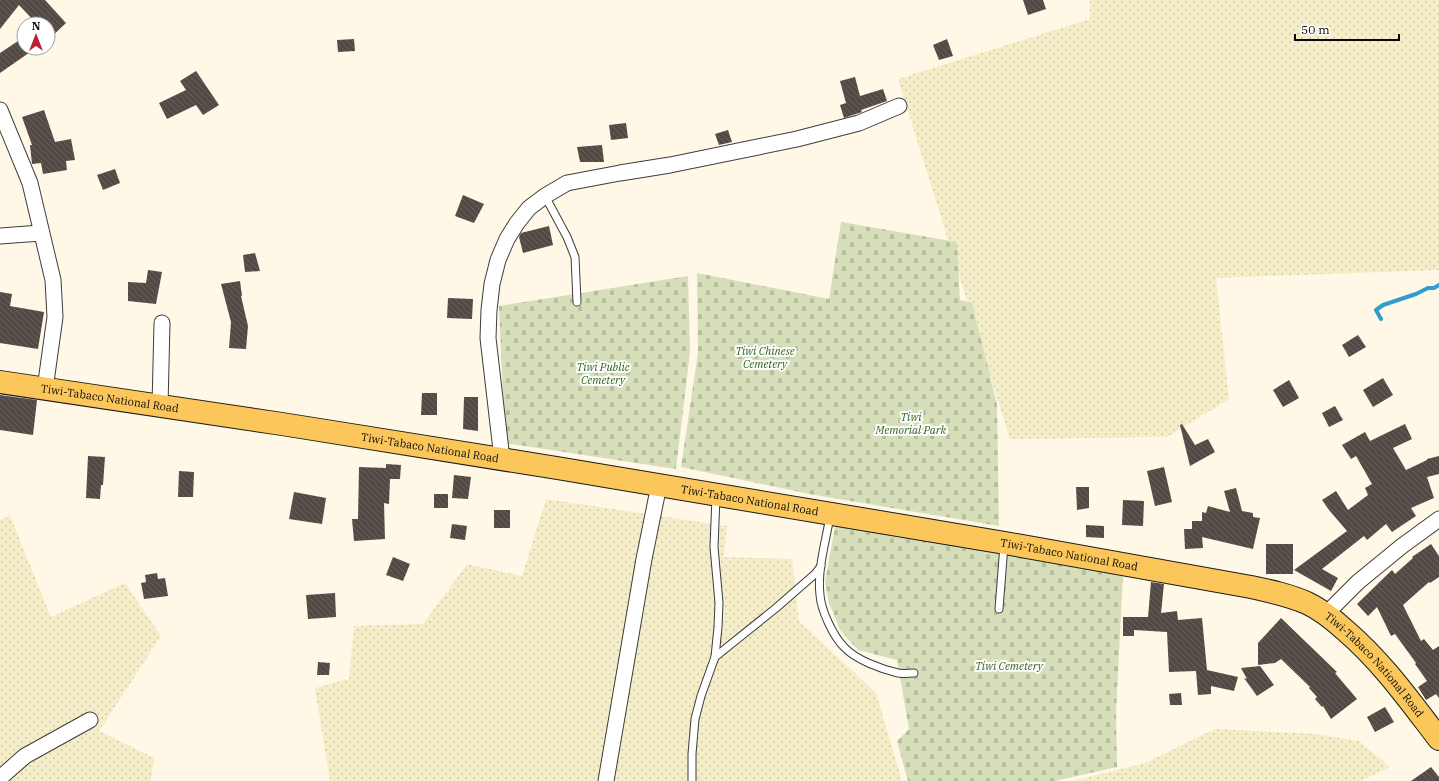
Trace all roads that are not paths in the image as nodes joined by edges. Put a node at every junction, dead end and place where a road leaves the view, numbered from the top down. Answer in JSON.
{"nodes":[{"id":1,"x":899,"y":106,"type":"dead end"},
{"id":2,"x":0,"y":110,"type":"edge"},
{"id":3,"x":545,"y":196,"type":"junction"},
{"id":4,"x":41,"y":233,"type":"junction"},
{"id":5,"x":0,"y":236,"type":"edge"},
{"id":6,"x":577,"y":302,"type":"dead end"},
{"id":7,"x":162,"y":323,"type":"dead end"},
{"id":8,"x":0,"y":382,"type":"edge"},
{"id":9,"x":45,"y":389,"type":"junction"},
{"id":10,"x":160,"y":406,"type":"junction"},
{"id":11,"x":502,"y":459,"type":"junction"},
{"id":12,"x":659,"y":485,"type":"junction"},
{"id":13,"x":716,"y":494,"type":"junction"},
{"id":14,"x":831,"y":514,"type":"junction"},
{"id":15,"x":1439,"y":518,"type":"edge"},
{"id":16,"x":1005,"y":543,"type":"junction"},
{"id":17,"x":821,"y":566,"type":"junction"},
{"id":18,"x":999,"y":609,"type":"dead end"},
{"id":19,"x":1326,"y":614,"type":"junction"},
{"id":20,"x":715,"y":657,"type":"junction"},
{"id":21,"x":914,"y":673,"type":"dead end"},
{"id":22,"x":90,"y":720,"type":"dead end"},
{"id":23,"x":1439,"y":739,"type":"edge"},
{"id":24,"x":0,"y":778,"type":"edge"},
{"id":25,"x":606,"y":781,"type":"edge"},
{"id":26,"x":692,"y":781,"type":"edge"}],
"edges":[{"from":1,"to":3,"type":"street"},
{"from":2,"to":4,"type":"street"},
{"from":3,"to":6,"type":"lane"},
{"from":3,"to":11,"type":"street"},
{"from":4,"to":5,"type":"street"},
{"from":4,"to":9,"type":"street"},
{"from":7,"to":10,"type":"street"},
{"from":8,"to":9,"type":"main road","name":"Tiwi-Tabaco National Road"},
{"from":9,"to":10,"type":"main road","name":"Tiwi-Tabaco National Road"},
{"from":10,"to":11,"type":"main road","name":"Tiwi-Tabaco National Road"},
{"from":11,"to":12,"type":"main road","name":"Tiwi-Tabaco National Road"},
{"from":12,"to":13,"type":"main road","name":"Tiwi-Tabaco National Road"},
{"from":12,"to":25,"type":"street"},
{"from":13,"to":14,"type":"main road","name":"Tiwi-Tabaco National Road"},
{"from":13,"to":20,"type":"lane"},
{"from":14,"to":16,"type":"main road","name":"Tiwi-Tabaco National Road"},
{"from":14,"to":17,"type":"lane"},
{"from":15,"to":19,"type":"street"},
{"from":16,"to":18,"type":"lane"},
{"from":16,"to":19,"type":"main road","name":"Tiwi-Tabaco National Road"},
{"from":17,"to":20,"type":"lane"},
{"from":17,"to":21,"type":"lane"},
{"from":19,"to":23,"type":"main road","name":"Tiwi-Tabaco National Road"},
{"from":20,"to":26,"type":"lane"},
{"from":22,"to":24,"type":"street"}]}
